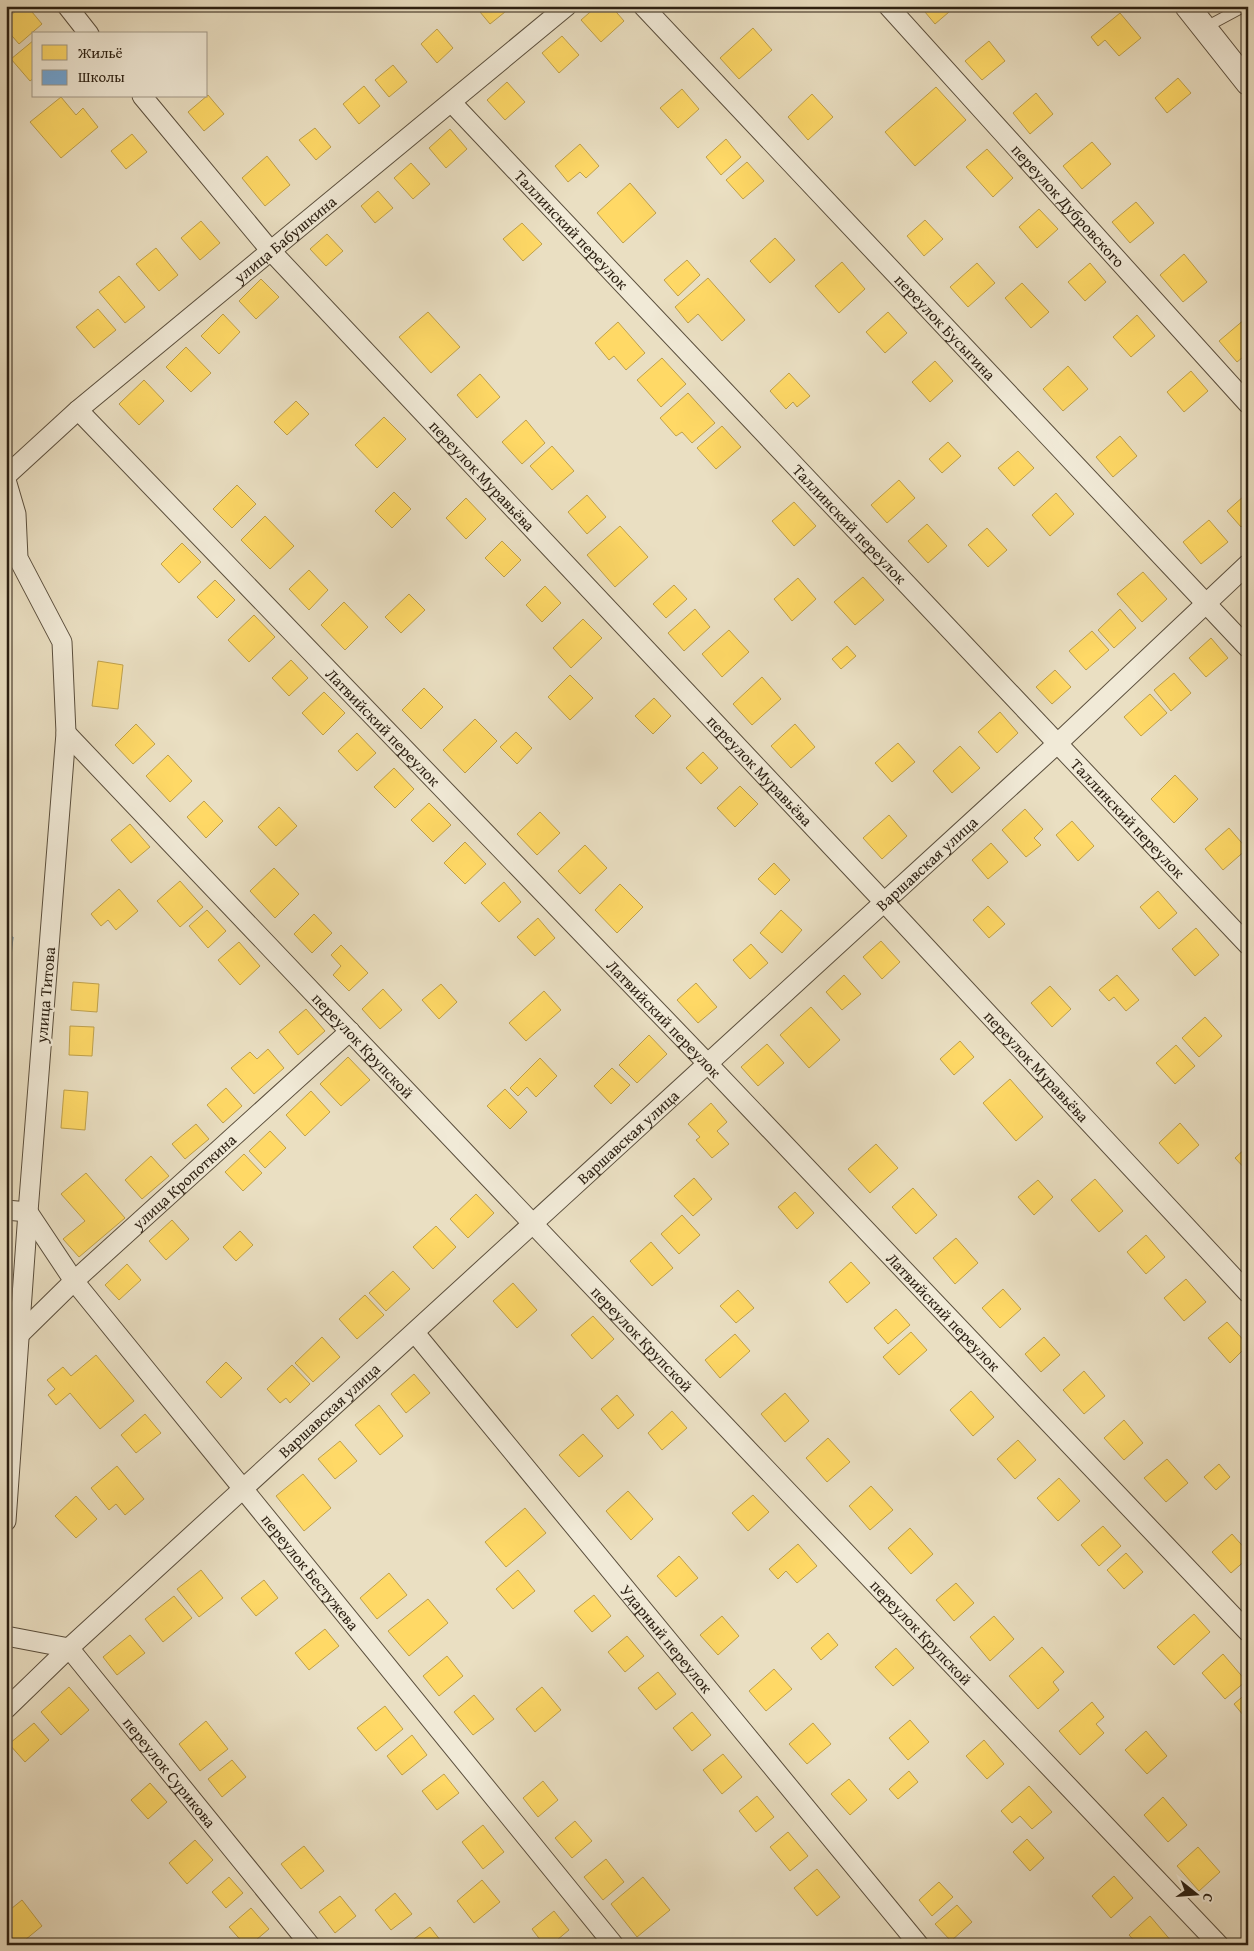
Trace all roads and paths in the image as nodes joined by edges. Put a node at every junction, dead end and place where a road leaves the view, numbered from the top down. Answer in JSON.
{"nodes":[{"id":1,"x":66,"y":6,"type":"edge"},
{"id":2,"x":643,"y":6,"type":"edge"},
{"id":3,"x":888,"y":6,"type":"edge"},
{"id":4,"x":1187,"y":6,"type":"edge"},
{"id":5,"x":1245,"y":6,"type":"edge"},
{"id":6,"x":555,"y":10,"type":"edge"},
{"id":7,"x":1204,"y":28,"type":"junction"},
{"id":8,"x":88,"y":32,"type":"edge"},
{"id":9,"x":1248,"y":83,"type":"edge"},
{"id":10,"x":144,"y":98,"type":"edge"},
{"id":11,"x":452,"y":103,"type":"junction"},
{"id":12,"x":270,"y":250,"type":"junction"},
{"id":13,"x":1248,"y":404,"type":"edge"},
{"id":14,"x":78,"y":410,"type":"junction"},
{"id":15,"x":6,"y":476,"type":"edge"},
{"id":16,"x":6,"y":480,"type":"edge"},
{"id":17,"x":1248,"y":564,"type":"edge"},
{"id":18,"x":1206,"y":603,"type":"junction"},
{"id":19,"x":1248,"y":648,"type":"edge"},
{"id":20,"x":66,"y":733,"type":"junction"},
{"id":21,"x":1058,"y":743,"type":"junction"},
{"id":22,"x":884,"y":902,"type":"junction"},
{"id":23,"x":1248,"y":945,"type":"edge"},
{"id":24,"x":350,"y":1031,"type":"junction"},
{"id":25,"x":708,"y":1064,"type":"junction"},
{"id":26,"x":6,"y":1210,"type":"edge"},
{"id":27,"x":28,"y":1212,"type":"junction"},
{"id":28,"x":533,"y":1224,"type":"junction"},
{"id":29,"x":74,"y":1281,"type":"junction"},
{"id":30,"x":1248,"y":1293,"type":"edge"},
{"id":31,"x":416,"y":1333,"type":"junction"},
{"id":32,"x":20,"y":1334,"type":"junction"},
{"id":33,"x":10,"y":1423,"type":"edge"},
{"id":34,"x":242,"y":1490,"type":"junction"},
{"id":35,"x":6,"y":1521,"type":"edge"},
{"id":36,"x":1248,"y":1632,"type":"edge"},
{"id":37,"x":6,"y":1636,"type":"edge"},
{"id":38,"x":69,"y":1648,"type":"junction"},
{"id":39,"x":6,"y":1709,"type":"edge"},
{"id":40,"x":310,"y":1945,"type":"edge"},
{"id":41,"x":614,"y":1945,"type":"edge"},
{"id":42,"x":919,"y":1945,"type":"edge"},
{"id":43,"x":1219,"y":1945,"type":"edge"}],
"edges":[{"from":1,"to":8,"type":"street"},
{"from":2,"to":18,"type":"street","name":"переулок Бусыгина"},
{"from":3,"to":13,"type":"street","name":"переулок Дубровского"},
{"from":4,"to":7,"type":"street"},
{"from":5,"to":7,"type":"lane"},
{"from":6,"to":11,"type":"street","name":"улица Бабушкина"},
{"from":7,"to":9,"type":"street"},
{"from":10,"to":12,"type":"street","name":"переулок Муравьёва"},
{"from":11,"to":12,"type":"street","name":"улица Бабушкина"},
{"from":11,"to":21,"type":"street","name":"Таллинский переулок"},
{"from":12,"to":14,"type":"street","name":"улица Бабушкина"},
{"from":12,"to":22,"type":"street","name":"переулок Муравьёва"},
{"from":14,"to":15,"type":"street","name":"улица Бабушкина"},
{"from":14,"to":25,"type":"street","name":"Латвийский переулок"},
{"from":16,"to":20,"type":"street","name":"улица Титова"},
{"from":17,"to":18,"type":"street","name":"Варшавская улица"},
{"from":18,"to":19,"type":"street","name":"переулок Бусыгина"},
{"from":18,"to":21,"type":"street","name":"Варшавская улица"},
{"from":20,"to":24,"type":"street","name":"переулок Крупской"},
{"from":20,"to":27,"type":"street","name":"улица Титова"},
{"from":21,"to":22,"type":"street","name":"Варшавская улица"},
{"from":21,"to":23,"type":"street","name":"Таллинский переулок"},
{"from":22,"to":25,"type":"street","name":"Варшавская улица"},
{"from":22,"to":30,"type":"street","name":"переулок Муравьёва"},
{"from":24,"to":28,"type":"street","name":"переулок Крупской"},
{"from":24,"to":29,"type":"street","name":"улица Кропоткина"},
{"from":25,"to":28,"type":"street","name":"Варшавская улица"},
{"from":25,"to":36,"type":"street","name":"Латвийский переулок"},
{"from":26,"to":27,"type":"street"},
{"from":27,"to":29,"type":"street","name":"переулок Бестужева"},
{"from":27,"to":32,"type":"street","name":"улица Титова"},
{"from":28,"to":31,"type":"street","name":"Варшавская улица"},
{"from":28,"to":43,"type":"street","name":"переулок Крупской"},
{"from":29,"to":32,"type":"street","name":"улица Кропоткина"},
{"from":29,"to":34,"type":"street","name":"переулок Бестужева"},
{"from":31,"to":34,"type":"street","name":"Варшавская улица"},
{"from":31,"to":42,"type":"street","name":"Ударный переулок"},
{"from":32,"to":33,"type":"street","name":"улица Титова"},
{"from":33,"to":35,"type":"street","name":"улица Титова"},
{"from":34,"to":38,"type":"street","name":"Варшавская улица"},
{"from":34,"to":41,"type":"street","name":"переулок Бестужева"},
{"from":37,"to":38,"type":"street"},
{"from":38,"to":39,"type":"street","name":"Варшавская улица"},
{"from":38,"to":40,"type":"street","name":"переулок Сурикова"}]}
